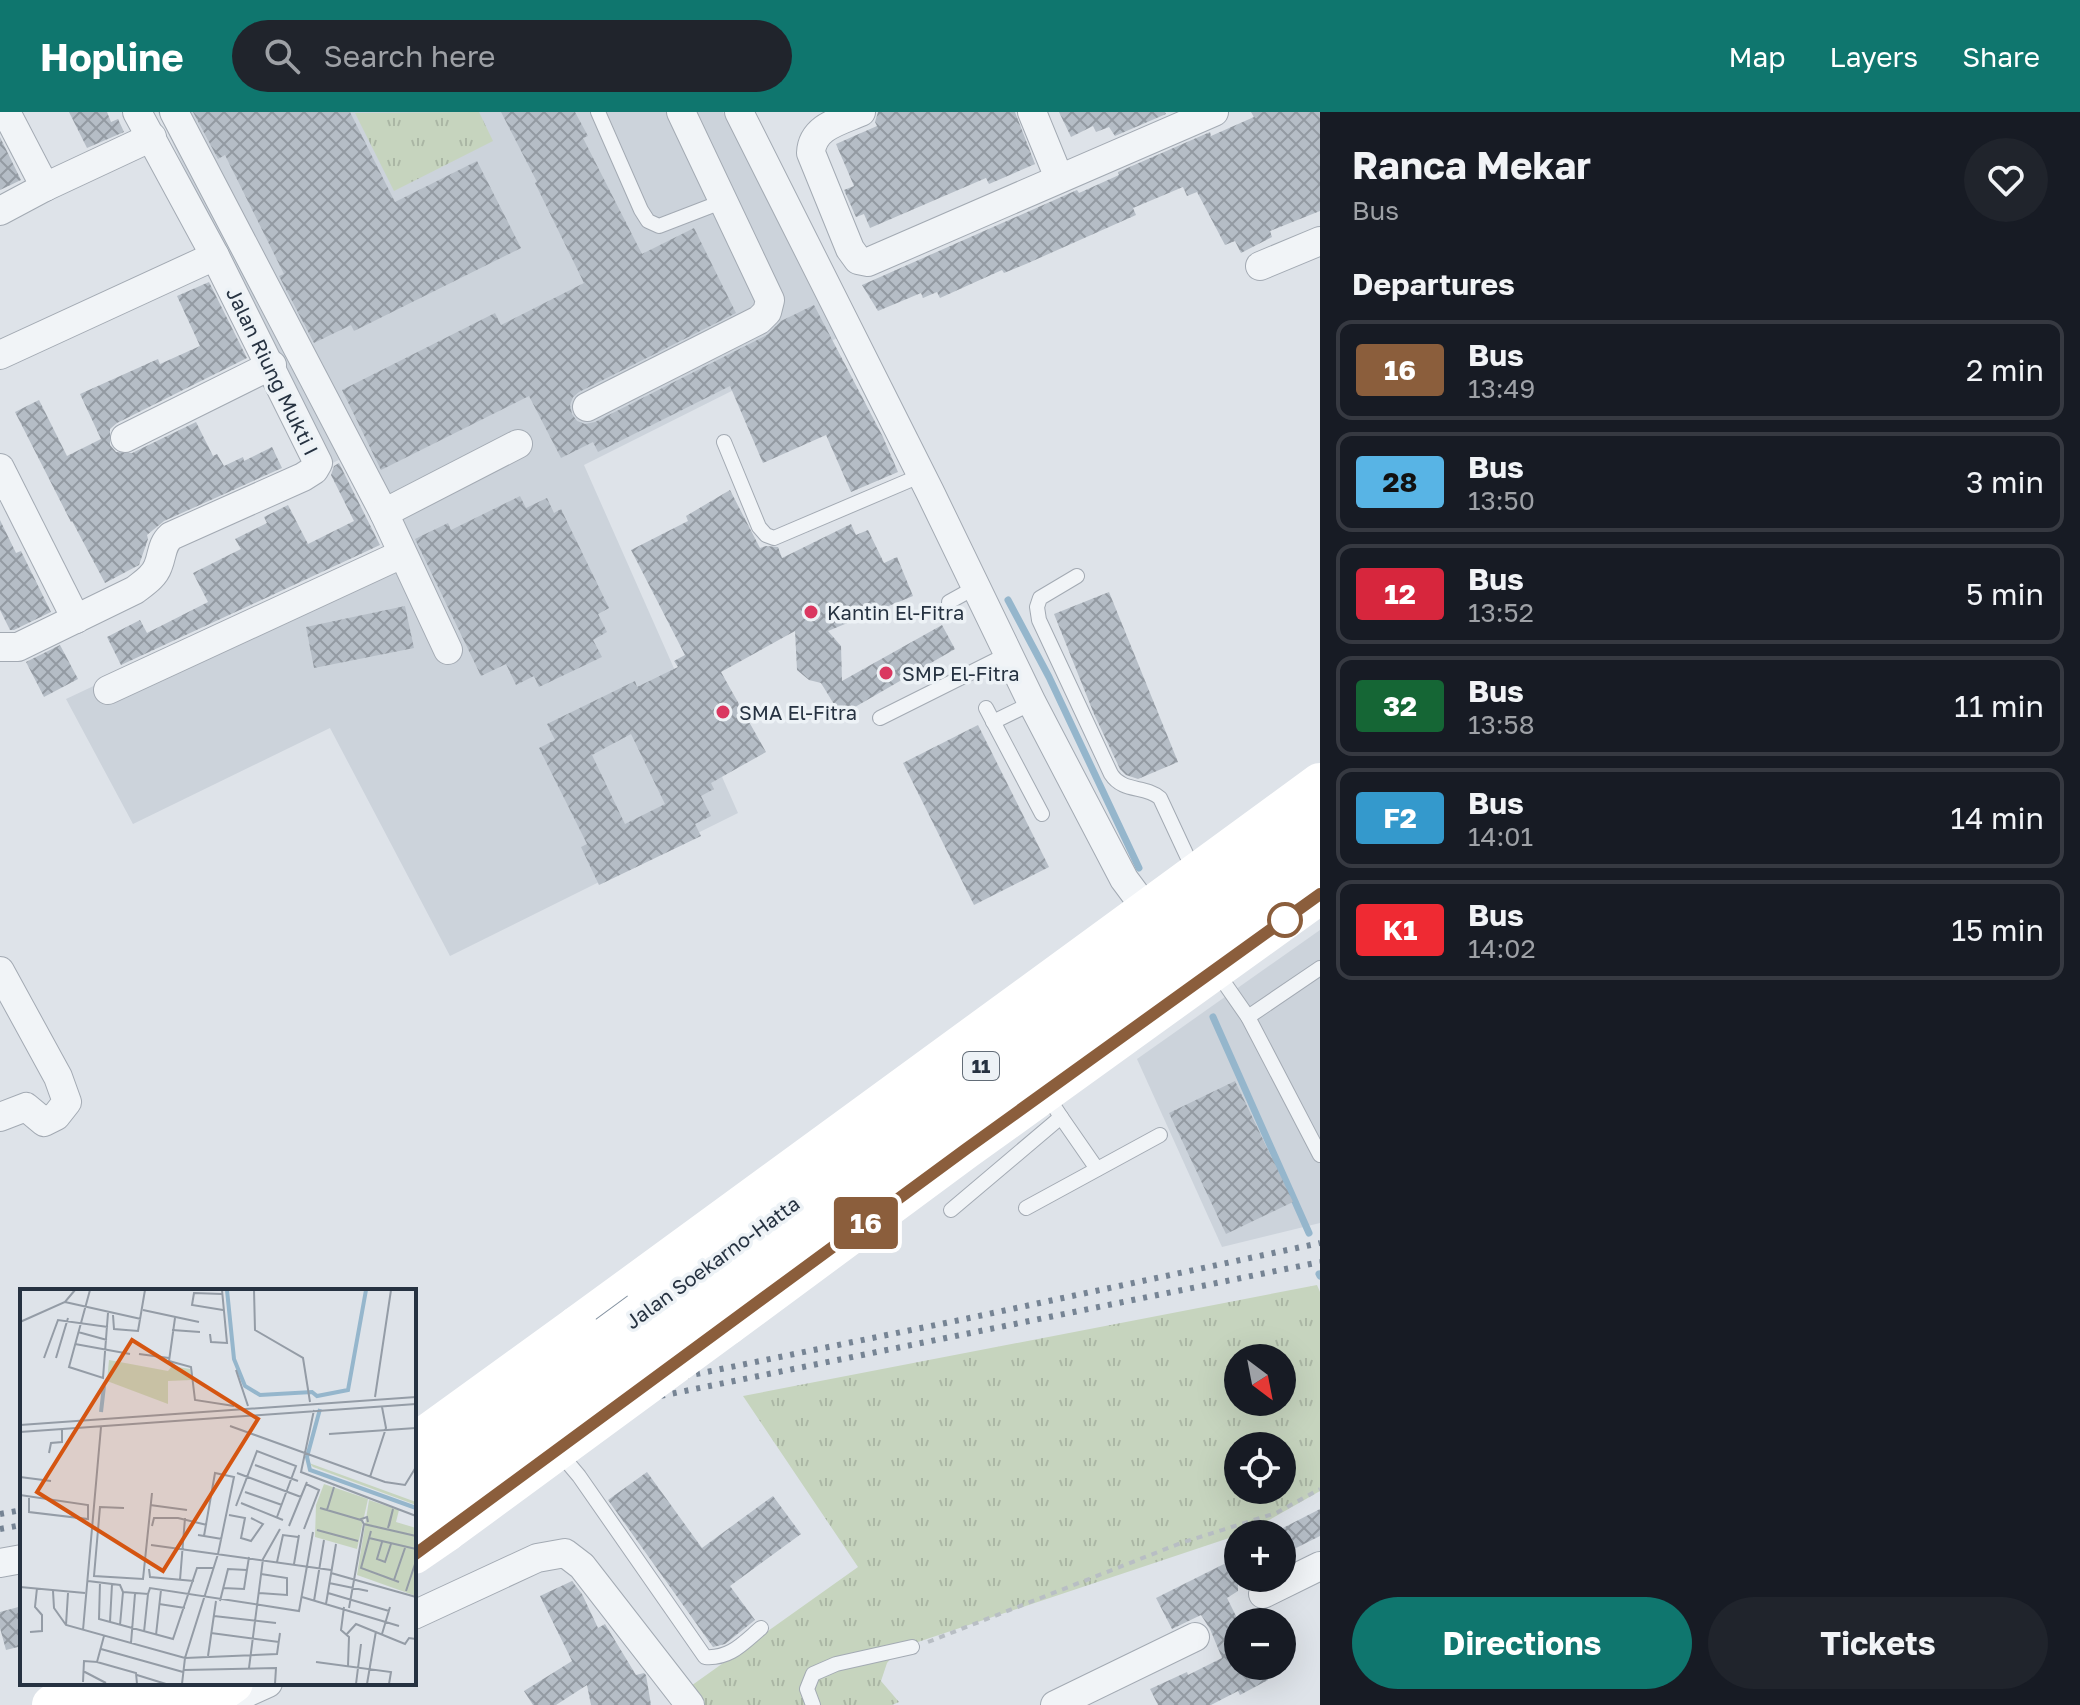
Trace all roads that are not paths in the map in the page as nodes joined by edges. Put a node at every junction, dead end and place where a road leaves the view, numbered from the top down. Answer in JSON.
{"nodes":[{"id":1,"x":6,"y":112,"type":"edge"},
{"id":2,"x":137,"y":112,"type":"edge"},
{"id":3,"x":174,"y":112,"type":"edge"},
{"id":4,"x":598,"y":112,"type":"edge"},
{"id":5,"x":681,"y":112,"type":"edge"},
{"id":6,"x":739,"y":112,"type":"edge"},
{"id":7,"x":861,"y":112,"type":"edge"},
{"id":8,"x":1032,"y":112,"type":"edge"},
{"id":9,"x":1208,"y":113,"type":"edge"},
{"id":10,"x":152,"y":137,"type":"junction"},
{"id":11,"x":1059,"y":178,"type":"junction"},
{"id":12,"x":45,"y":187,"type":"junction"},
{"id":13,"x":724,"y":201,"type":"junction"},
{"id":14,"x":0,"y":211,"type":"edge"},
{"id":15,"x":1320,"y":241,"type":"edge"},
{"id":16,"x":215,"y":256,"type":"junction"},
{"id":17,"x":1260,"y":266,"type":"dead end"},
{"id":18,"x":0,"y":355,"type":"edge"},
{"id":19,"x":272,"y":365,"type":"junction"},
{"id":20,"x":587,"y":407,"type":"dead end"},
{"id":21,"x":125,"y":438,"type":"dead end"},
{"id":22,"x":724,"y":442,"type":"dead end"},
{"id":23,"x":518,"y":444,"type":"dead end"},
{"id":24,"x":0,"y":468,"type":"edge"},
{"id":25,"x":922,"y":475,"type":"junction"},
{"id":26,"x":384,"y":513,"type":"junction"},
{"id":27,"x":402,"y":554,"type":"junction"},
{"id":28,"x":1077,"y":576,"type":"dead end"},
{"id":29,"x":976,"y":587,"type":"junction"},
{"id":30,"x":949,"y":602,"type":"dead end"},
{"id":31,"x":76,"y":619,"type":"junction"},
{"id":32,"x":0,"y":647,"type":"edge"},
{"id":33,"x":448,"y":650,"type":"dead end"},
{"id":34,"x":1008,"y":654,"type":"junction"},
{"id":35,"x":108,"y":690,"type":"dead end"},
{"id":36,"x":1032,"y":703,"type":"junction"},
{"id":37,"x":986,"y":708,"type":"dead end"},
{"id":38,"x":880,"y":718,"type":"dead end"},
{"id":39,"x":993,"y":722,"type":"junction"},
{"id":40,"x":1320,"y":783,"type":"edge"},
{"id":41,"x":1042,"y":814,"type":"dead end"},
{"id":42,"x":1320,"y":817,"type":"edge"},
{"id":43,"x":1320,"y":861,"type":"edge"},
{"id":44,"x":1196,"y":875,"type":"junction"},
{"id":45,"x":1320,"y":894,"type":"edge"},
{"id":46,"x":1147,"y":910,"type":"junction"},
{"id":47,"x":1320,"y":968,"type":"edge"},
{"id":48,"x":1216,"y":970,"type":"junction"},
{"id":49,"x":0,"y":971,"type":"edge"},
{"id":50,"x":1248,"y":1017,"type":"junction"},
{"id":51,"x":1053,"y":1105,"type":"junction"},
{"id":52,"x":0,"y":1117,"type":"edge"},
{"id":53,"x":1160,"y":1135,"type":"dead end"},
{"id":54,"x":966,"y":1149,"type":"junction"},
{"id":55,"x":1320,"y":1155,"type":"edge"},
{"id":56,"x":1097,"y":1169,"type":"junction"},
{"id":57,"x":893,"y":1171,"type":"junction"},
{"id":58,"x":1026,"y":1208,"type":"dead end"},
{"id":59,"x":951,"y":1210,"type":"dead end"},
{"id":60,"x":656,"y":1323,"type":"junction"},
{"id":61,"x":416,"y":1443,"type":"edge"},
{"id":62,"x":558,"y":1450,"type":"junction"},
{"id":63,"x":416,"y":1480,"type":"edge"},
{"id":64,"x":430,"y":1528,"type":"edge"},
{"id":65,"x":416,"y":1551,"type":"edge"},
{"id":66,"x":20,"y":1559,"type":"edge"},
{"id":67,"x":0,"y":1563,"type":"edge"},
{"id":68,"x":1320,"y":1566,"type":"edge"},
{"id":69,"x":1263,"y":1594,"type":"dead end"},
{"id":70,"x":416,"y":1614,"type":"edge"},
{"id":71,"x":761,"y":1628,"type":"dead end"},
{"id":72,"x":1195,"y":1637,"type":"dead end"},
{"id":73,"x":912,"y":1647,"type":"road end"},
{"id":74,"x":80,"y":1685,"type":"edge"},
{"id":75,"x":131,"y":1685,"type":"edge"},
{"id":76,"x":190,"y":1685,"type":"edge"},
{"id":77,"x":230,"y":1685,"type":"edge"},
{"id":78,"x":264,"y":1685,"type":"edge"},
{"id":79,"x":52,"y":1705,"type":"edge"},
{"id":80,"x":104,"y":1705,"type":"edge"},
{"id":81,"x":162,"y":1705,"type":"edge"},
{"id":82,"x":202,"y":1705,"type":"edge"},
{"id":83,"x":220,"y":1705,"type":"edge"},
{"id":84,"x":690,"y":1705,"type":"edge"},
{"id":85,"x":813,"y":1705,"type":"edge"},
{"id":86,"x":1055,"y":1705,"type":"edge"}],
"edges":[{"from":1,"to":12,"type":"street"},
{"from":2,"to":10,"type":"street","name":"Jalan Riung Mukti I"},
{"from":3,"to":26,"type":"street"},
{"from":4,"to":13,"type":"lane"},
{"from":5,"to":13,"type":"street"},
{"from":6,"to":25,"type":"street"},
{"from":7,"to":11,"type":"street"},
{"from":8,"to":11,"type":"street"},
{"from":9,"to":11,"type":"street"},
{"from":10,"to":12,"type":"street"},
{"from":10,"to":16,"type":"street","name":"Jalan Riung Mukti I"},
{"from":12,"to":14,"type":"street"},
{"from":13,"to":20,"type":"street"},
{"from":15,"to":17,"type":"street"},
{"from":16,"to":18,"type":"street"},
{"from":16,"to":19,"type":"street","name":"Jalan Riung Mukti I"},
{"from":19,"to":21,"type":"street"},
{"from":19,"to":31,"type":"street","name":"Jalan Riung Mukti I"},
{"from":22,"to":25,"type":"lane"},
{"from":23,"to":26,"type":"street"},
{"from":24,"to":31,"type":"street"},
{"from":25,"to":29,"type":"street"},
{"from":26,"to":27,"type":"street"},
{"from":27,"to":33,"type":"street"},
{"from":27,"to":35,"type":"street"},
{"from":28,"to":44,"type":"lane"},
{"from":29,"to":30,"type":"lane"},
{"from":29,"to":34,"type":"street"},
{"from":31,"to":32,"type":"street","name":"Jalan Riung Mukti I"},
{"from":34,"to":36,"type":"street"},
{"from":34,"to":38,"type":"lane"},
{"from":36,"to":39,"type":"lane"},
{"from":36,"to":46,"type":"street"},
{"from":37,"to":39,"type":"lane"},
{"from":39,"to":41,"type":"lane"},
{"from":40,"to":44,"type":"main road","name":"Jalan Soekarno-Hatta"},
{"from":42,"to":60,"type":"highway","name":"Jalan Soekarno-Hatta","number":"11"},
{"from":43,"to":57,"type":"highway","name":"Jalan Soekarno-Hatta","number":"11"},
{"from":44,"to":46,"type":"main road","name":"Jalan Soekarno-Hatta"},
{"from":45,"to":48,"type":"main road","name":"Jalan Soekarno-Hatta"},
{"from":46,"to":61,"type":"main road","name":"Jalan Soekarno-Hatta","bridge":true},
{"from":47,"to":50,"type":"lane"},
{"from":48,"to":50,"type":"lane"},
{"from":48,"to":51,"type":"main road","name":"Jalan Soekarno-Hatta"},
{"from":49,"to":52,"type":"street"},
{"from":50,"to":55,"type":"lane"},
{"from":51,"to":54,"type":"main road","name":"Jalan Soekarno-Hatta"},
{"from":51,"to":56,"type":"lane"},
{"from":51,"to":59,"type":"lane"},
{"from":53,"to":56,"type":"lane"},
{"from":54,"to":57,"type":"highway"},
{"from":54,"to":62,"type":"main road","name":"Jalan Soekarno-Hatta","bridge":true},
{"from":56,"to":58,"type":"lane"},
{"from":57,"to":60,"type":"highway","name":"Jalan Soekarno-Hatta","number":"11"},
{"from":60,"to":63,"type":"highway","name":"Jalan Soekarno-Hatta","number":"11","bridge":true},
{"from":60,"to":64,"type":"highway","name":"Jalan Soekarno-Hatta","number":"11","bridge":true},
{"from":62,"to":64,"type":"main road","name":"Jalan Soekarno-Hatta","bridge":true},
{"from":62,"to":71,"type":"lane"},
{"from":64,"to":65,"type":"main road","name":"Jalan Soekarno-Hatta"},
{"from":66,"to":67,"type":"street"},
{"from":68,"to":69,"type":"street"},
{"from":70,"to":84,"type":"street"},
{"from":72,"to":86,"type":"street"},
{"from":73,"to":85,"type":"lane"},
{"from":74,"to":79,"type":"main road"},
{"from":75,"to":80,"type":"highway"},
{"from":76,"to":81,"type":"highway"},
{"from":77,"to":82,"type":"main road"},
{"from":78,"to":83,"type":"street"}]}
